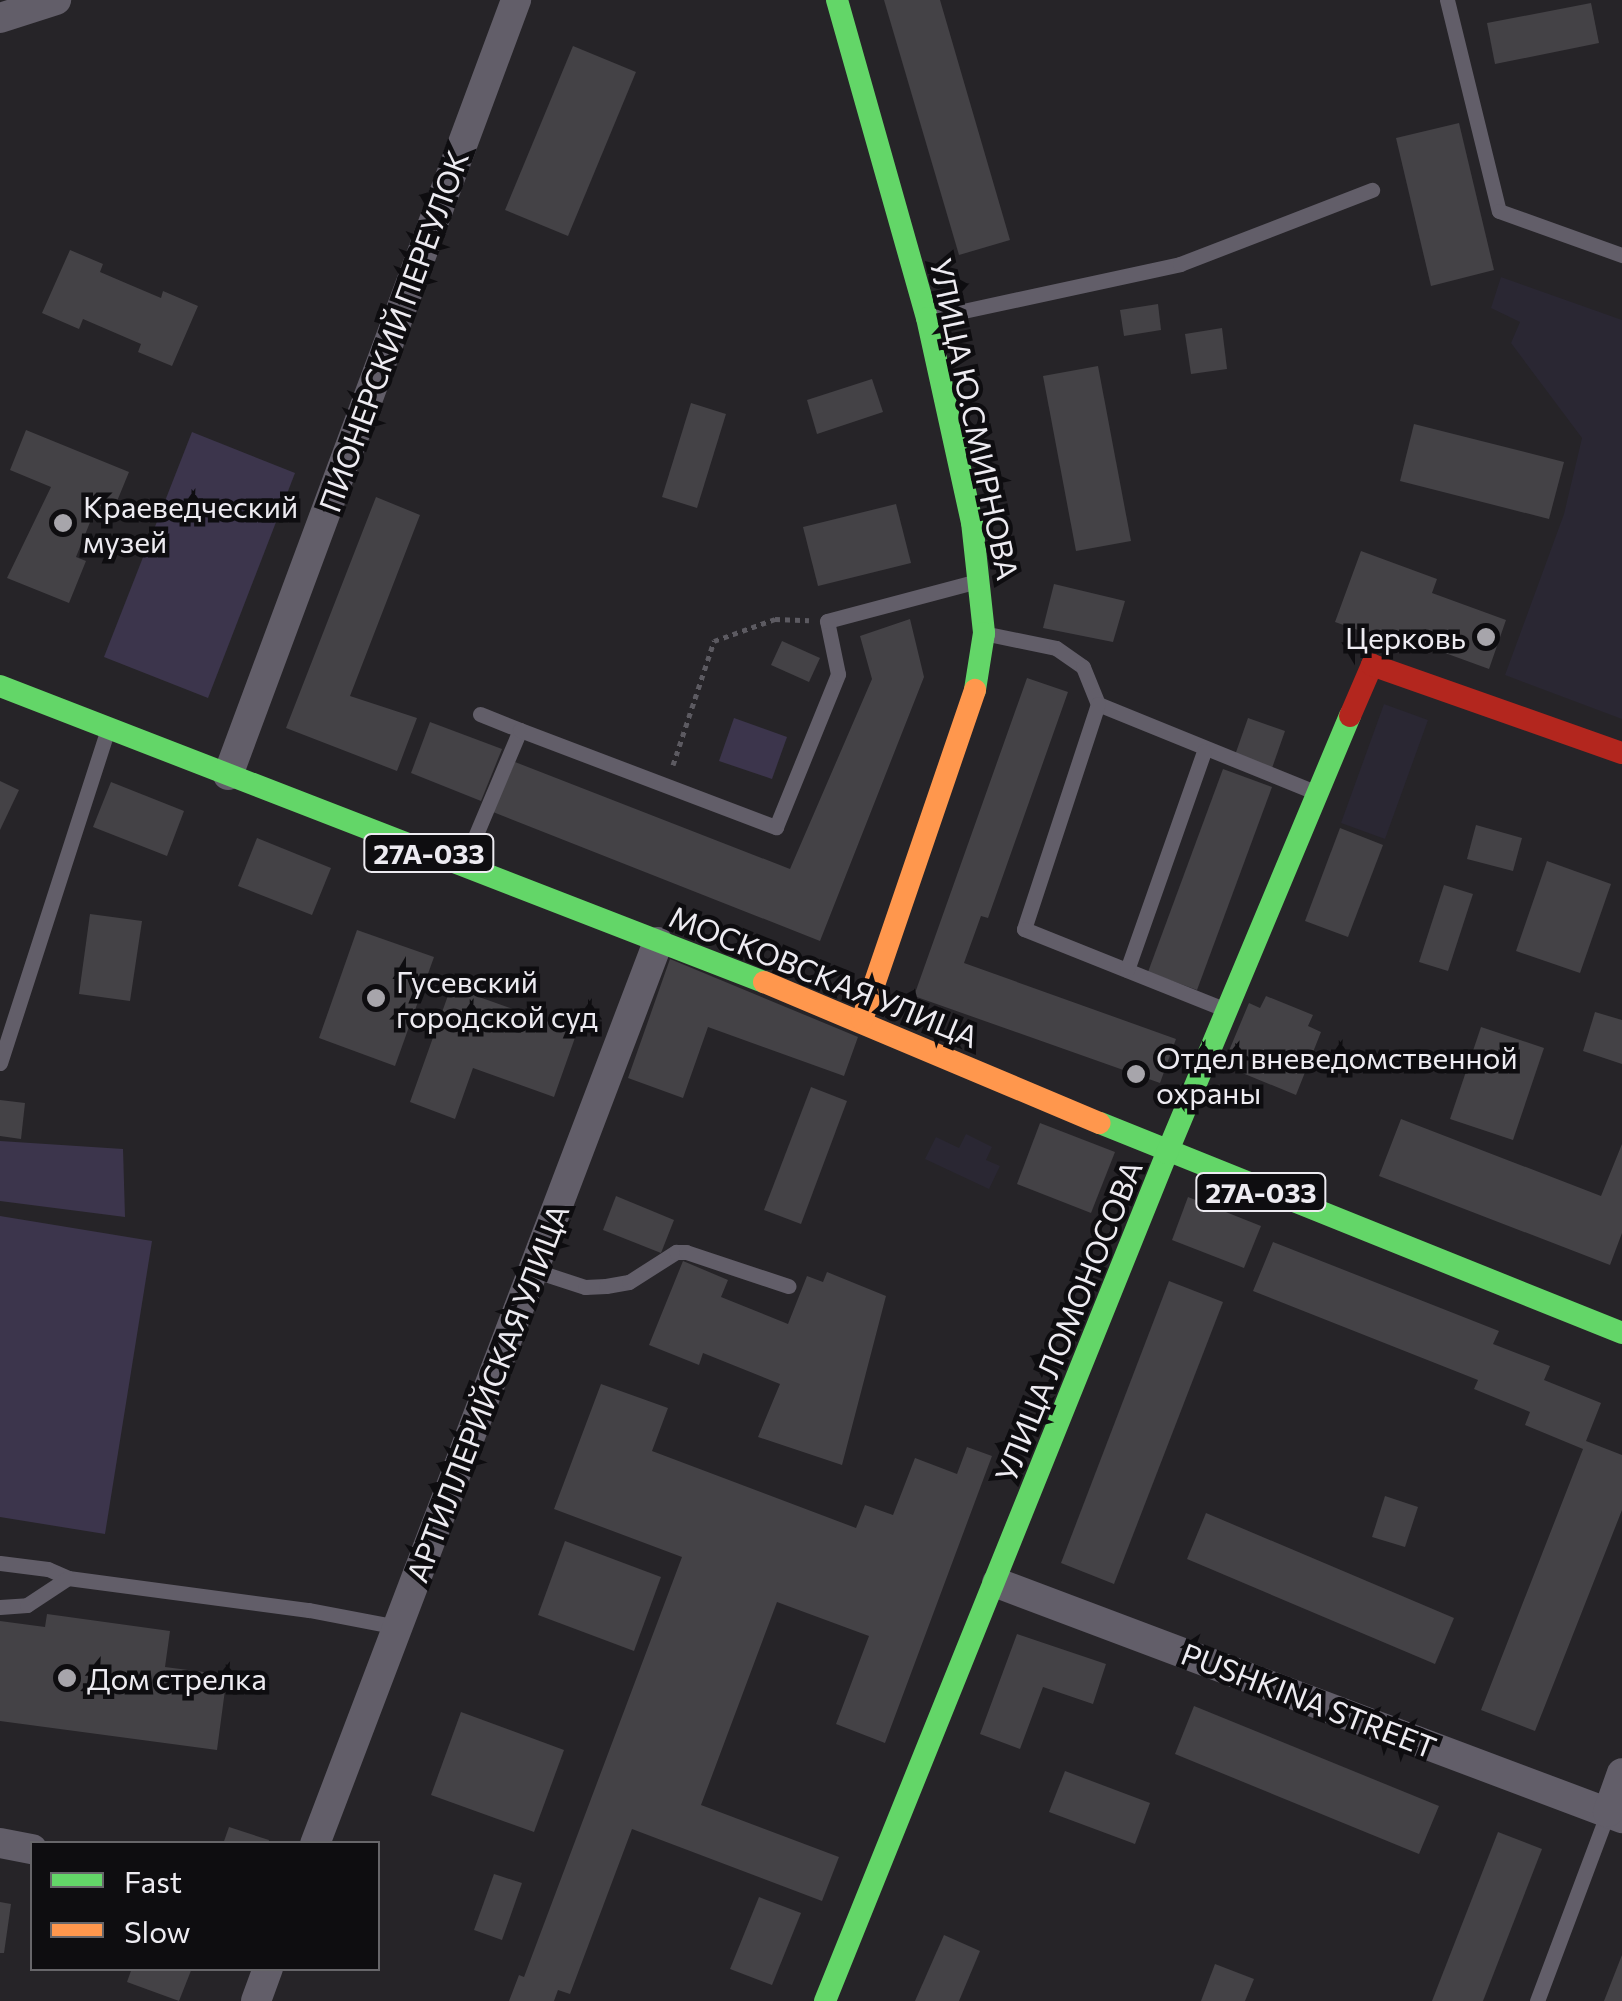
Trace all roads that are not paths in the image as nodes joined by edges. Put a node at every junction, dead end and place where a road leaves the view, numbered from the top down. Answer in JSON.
{"nodes":[{"id":1,"x":56,"y":0,"type":"edge"},
{"id":2,"x":516,"y":0,"type":"edge"},
{"id":3,"x":837,"y":0,"type":"edge"},
{"id":4,"x":1447,"y":0,"type":"edge"},
{"id":5,"x":0,"y":18,"type":"edge"},
{"id":6,"x":1372,"y":190,"type":"dead end"},
{"id":7,"x":1622,"y":255,"type":"edge"},
{"id":8,"x":927,"y":318,"type":"junction"},
{"id":9,"x":981,"y":580,"type":"junction"},
{"id":10,"x":984,"y":633,"type":"junction"},
{"id":11,"x":0,"y":686,"type":"edge"},
{"id":12,"x":1098,"y":704,"type":"junction"},
{"id":13,"x":480,"y":714,"type":"dead end"},
{"id":14,"x":108,"y":728,"type":"junction"},
{"id":15,"x":520,"y":730,"type":"junction"},
{"id":16,"x":1204,"y":751,"type":"junction"},
{"id":17,"x":1622,"y":753,"type":"edge"},
{"id":18,"x":228,"y":775,"type":"junction"},
{"id":19,"x":1318,"y":793,"type":"junction"},
{"id":20,"x":462,"y":866,"type":"junction"},
{"id":21,"x":658,"y":942,"type":"junction"},
{"id":22,"x":1128,"y":970,"type":"junction"},
{"id":23,"x":1227,"y":1010,"type":"junction"},
{"id":24,"x":862,"y":1020,"type":"junction"},
{"id":25,"x":0,"y":1064,"type":"edge"},
{"id":26,"x":1168,"y":1153,"type":"junction"},
{"id":27,"x":533,"y":1270,"type":"junction"},
{"id":28,"x":788,"y":1286,"type":"dead end"},
{"id":29,"x":1622,"y":1333,"type":"edge"},
{"id":30,"x":0,"y":1563,"type":"edge"},
{"id":31,"x":68,"y":1578,"type":"junction"},
{"id":32,"x":996,"y":1583,"type":"junction"},
{"id":33,"x":0,"y":1608,"type":"edge"},
{"id":34,"x":398,"y":1626,"type":"junction"},
{"id":35,"x":1622,"y":1774,"type":"edge"},
{"id":36,"x":1615,"y":1815,"type":"edge"},
{"id":37,"x":317,"y":1841,"type":"edge"},
{"id":38,"x":0,"y":1844,"type":"edge"},
{"id":39,"x":30,"y":1849,"type":"edge"},
{"id":40,"x":267,"y":1971,"type":"edge"},
{"id":41,"x":256,"y":2001,"type":"edge"},
{"id":42,"x":825,"y":2001,"type":"edge"},
{"id":43,"x":1537,"y":2001,"type":"edge"}],
"edges":[{"from":1,"to":5,"type":"street"},
{"from":2,"to":18,"type":"street","name":"ПИОНЕРСКИЙ ПЕРЕУЛОК"},
{"from":3,"to":8,"type":"street","name":"УЛИЦА Ю.СМИРНОВА"},
{"from":4,"to":7,"type":"lane"},
{"from":6,"to":8,"type":"lane"},
{"from":8,"to":9,"type":"street","name":"УЛИЦА Ю.СМИРНОВА"},
{"from":9,"to":10,"type":"street","name":"УЛИЦА Ю.СМИРНОВА"},
{"from":9,"to":15,"type":"lane"},
{"from":10,"to":12,"type":"lane"},
{"from":10,"to":24,"type":"street","name":"УЛИЦА Ю.СМИРНОВА"},
{"from":11,"to":14,"type":"street","name":"МОСКОВСКАЯ УЛИЦА","number":"27А-033"},
{"from":12,"to":16,"type":"lane"},
{"from":12,"to":22,"type":"lane"},
{"from":13,"to":15,"type":"lane"},
{"from":14,"to":18,"type":"street","name":"МОСКОВСКАЯ УЛИЦА","number":"27А-033"},
{"from":14,"to":25,"type":"lane"},
{"from":15,"to":20,"type":"lane"},
{"from":16,"to":19,"type":"lane"},
{"from":16,"to":22,"type":"lane"},
{"from":17,"to":19,"type":"street","name":"УЛИЦА ЛОМОНОСОВА"},
{"from":18,"to":20,"type":"street","name":"МОСКОВСКАЯ УЛИЦА","number":"27А-033"},
{"from":19,"to":23,"type":"street","name":"УЛИЦА ЛОМОНОСОВА"},
{"from":20,"to":21,"type":"street","name":"МОСКОВСКАЯ УЛИЦА","number":"27А-033"},
{"from":21,"to":24,"type":"street","name":"МОСКОВСКАЯ УЛИЦА","number":"27А-033"},
{"from":21,"to":27,"type":"street","name":"АРТИЛЛЕРИЙСКАЯ УЛИЦА"},
{"from":22,"to":23,"type":"lane"},
{"from":23,"to":26,"type":"street","name":"УЛИЦА ЛОМОНОСОВА"},
{"from":24,"to":26,"type":"street","name":"МОСКОВСКАЯ УЛИЦА","number":"27А-033"},
{"from":26,"to":29,"type":"street","name":"МОСКОВСКАЯ УЛИЦА","number":"27А-033"},
{"from":26,"to":32,"type":"street","name":"УЛИЦА ЛОМОНОСОВА"},
{"from":27,"to":28,"type":"lane"},
{"from":27,"to":34,"type":"street","name":"АРТИЛЛЕРИЙСКАЯ УЛИЦА"},
{"from":30,"to":31,"type":"lane"},
{"from":31,"to":33,"type":"lane"},
{"from":31,"to":34,"type":"lane"},
{"from":32,"to":36,"type":"street","name":"PUSHKINA STREET"},
{"from":32,"to":42,"type":"street","name":"УЛИЦА ЛОМОНОСОВА"},
{"from":34,"to":37,"type":"street","name":"АРТИЛЛЕРИЙСКАЯ УЛИЦА"},
{"from":35,"to":36,"type":"street"},
{"from":36,"to":43,"type":"lane"},
{"from":38,"to":39,"type":"street"},
{"from":40,"to":41,"type":"street"}]}
